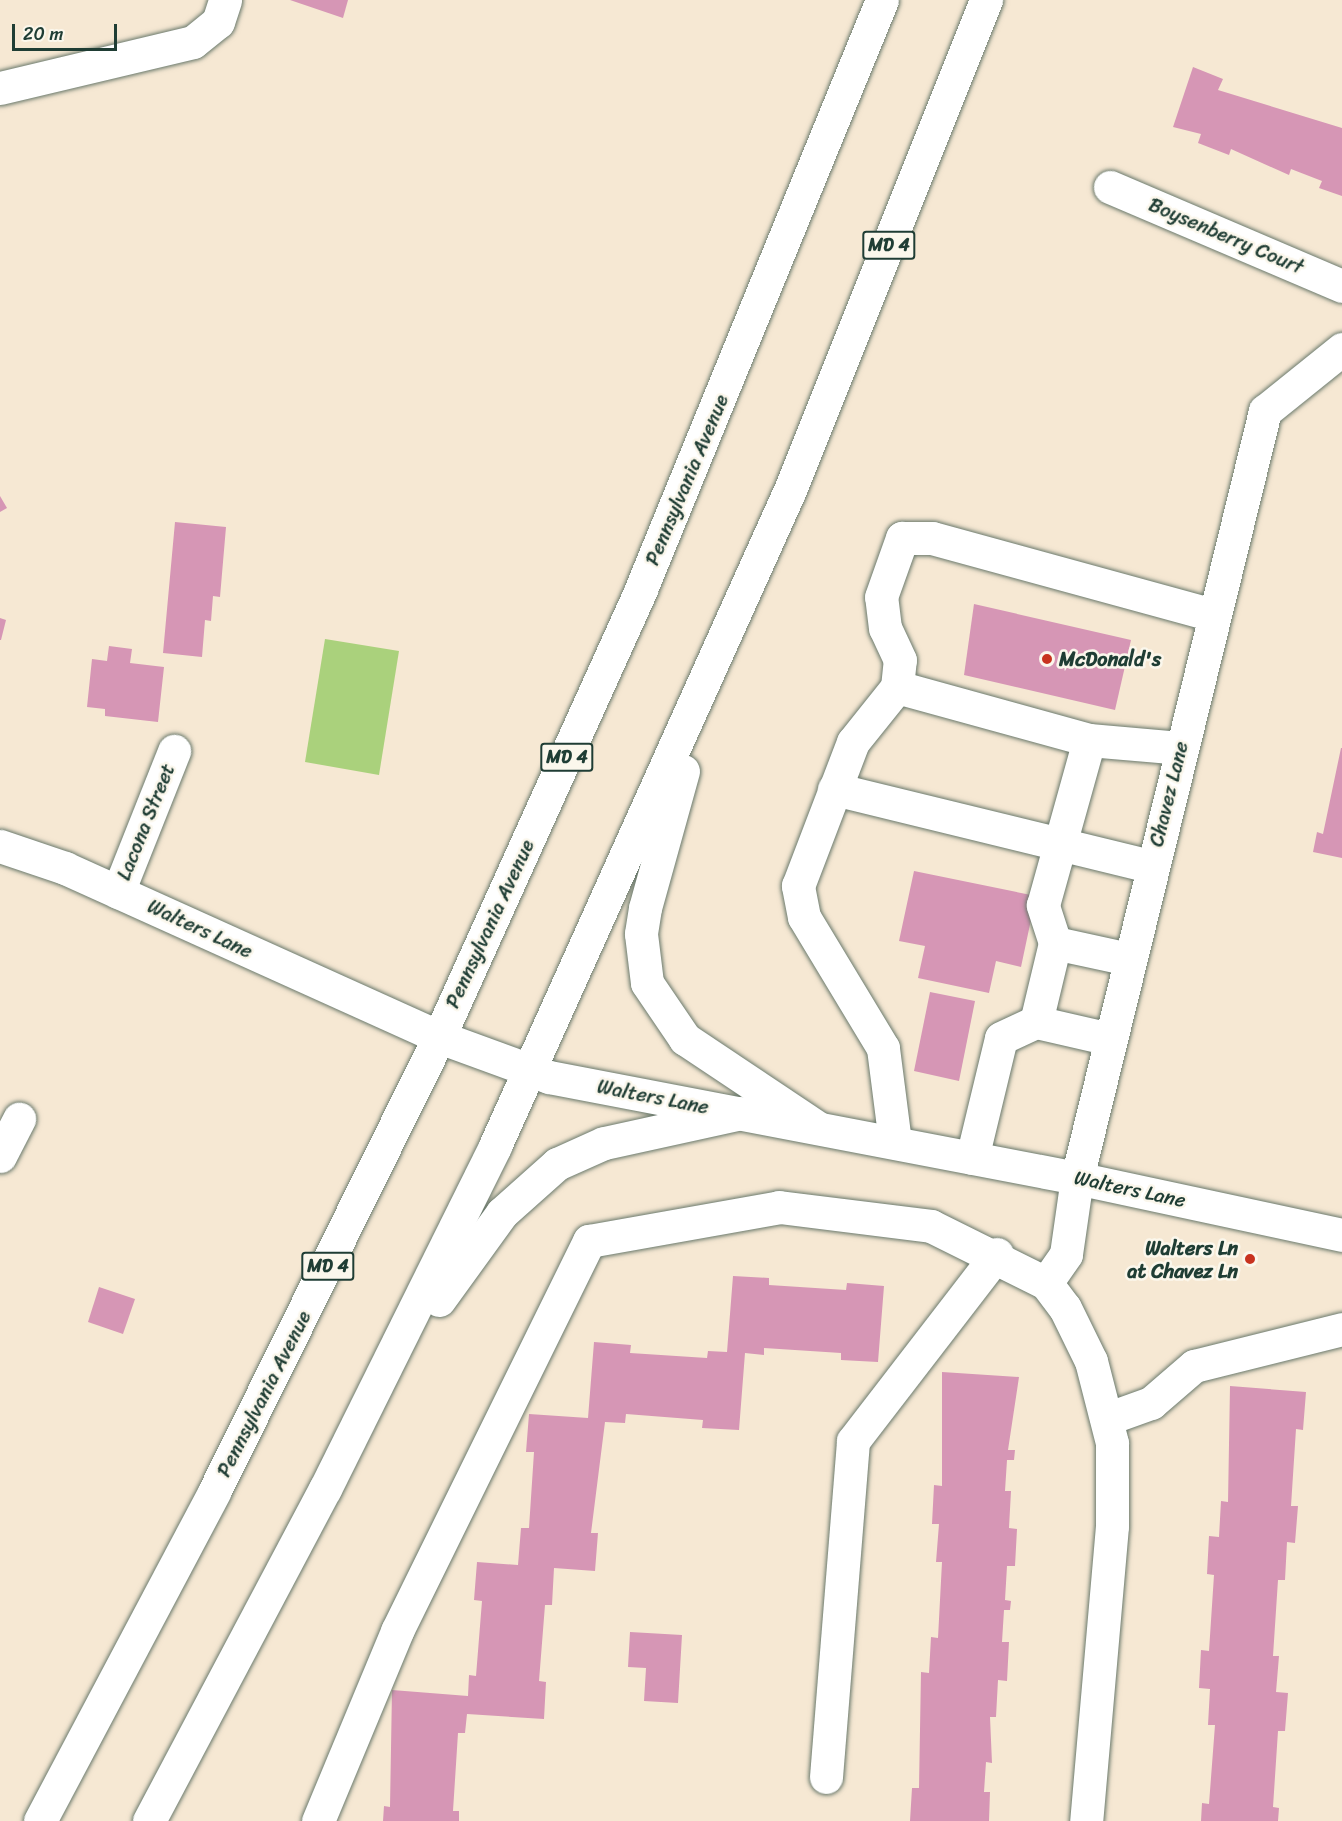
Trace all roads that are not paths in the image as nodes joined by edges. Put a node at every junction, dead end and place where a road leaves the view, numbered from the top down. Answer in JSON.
{"nodes":[{"id":1,"x":225,"y":0,"type":"edge"},
{"id":2,"x":882,"y":0,"type":"edge"},
{"id":3,"x":986,"y":0,"type":"edge"},
{"id":4,"x":0,"y":88,"type":"edge"},
{"id":5,"x":1110,"y":187,"type":"dead end"},
{"id":6,"x":1342,"y":286,"type":"edge"},
{"id":7,"x":1342,"y":349,"type":"edge"},
{"id":8,"x":1214,"y":615,"type":"junction"},
{"id":9,"x":711,"y":670,"type":"junction"},
{"id":10,"x":897,"y":687,"type":"junction"},
{"id":11,"x":1089,"y":740,"type":"junction"},
{"id":12,"x":1180,"y":748,"type":"junction"},
{"id":13,"x":174,"y":751,"type":"dead end"},
{"id":14,"x":834,"y":789,"type":"junction"},
{"id":15,"x":1062,"y":844,"type":"junction"},
{"id":16,"x":0,"y":846,"type":"edge"},
{"id":17,"x":1151,"y":866,"type":"junction"},
{"id":18,"x":118,"y":892,"type":"junction"},
{"id":19,"x":1055,"y":943,"type":"junction"},
{"id":20,"x":1129,"y":959,"type":"junction"},
{"id":21,"x":1036,"y":1022,"type":"junction"},
{"id":22,"x":439,"y":1037,"type":"junction"},
{"id":23,"x":1110,"y":1039,"type":"junction"},
{"id":24,"x":529,"y":1071,"type":"junction"},
{"id":25,"x":742,"y":1113,"type":"junction"},
{"id":26,"x":19,"y":1119,"type":"dead end"},
{"id":27,"x":817,"y":1127,"type":"junction"},
{"id":28,"x":895,"y":1142,"type":"junction"},
{"id":29,"x":0,"y":1156,"type":"edge"},
{"id":30,"x":972,"y":1158,"type":"junction"},
{"id":31,"x":1077,"y":1178,"type":"junction"},
{"id":32,"x":1342,"y":1235,"type":"edge"},
{"id":33,"x":997,"y":1254,"type":"junction"},
{"id":34,"x":1046,"y":1283,"type":"junction"},
{"id":35,"x":1342,"y":1329,"type":"edge"},
{"id":36,"x":376,"y":1387,"type":"junction"},
{"id":37,"x":1109,"y":1418,"type":"junction"},
{"id":38,"x":826,"y":1777,"type":"dead end"},
{"id":39,"x":40,"y":1821,"type":"edge"},
{"id":40,"x":149,"y":1821,"type":"edge"},
{"id":41,"x":318,"y":1821,"type":"edge"},
{"id":42,"x":1086,"y":1821,"type":"edge"}],
"edges":[{"from":1,"to":4,"type":"main road"},
{"from":2,"to":22,"type":"main road","name":"Pennsylvania Avenue","number":"MD 4"},
{"from":3,"to":9,"type":"main road","number":"MD 4"},
{"from":5,"to":6,"type":"main road","name":"Boysenberry Court"},
{"from":7,"to":8,"type":"main road","name":"Chavez Lane"},
{"from":8,"to":10,"type":"main road"},
{"from":8,"to":12,"type":"main road","name":"Chavez Lane"},
{"from":9,"to":24,"type":"main road","number":"MD 4"},
{"from":9,"to":27,"type":"main road"},
{"from":10,"to":11,"type":"main road"},
{"from":10,"to":14,"type":"main road"},
{"from":11,"to":12,"type":"main road"},
{"from":11,"to":15,"type":"main road"},
{"from":12,"to":17,"type":"main road","name":"Chavez Lane"},
{"from":13,"to":18,"type":"main road","name":"Lacona Street"},
{"from":14,"to":15,"type":"main road"},
{"from":14,"to":28,"type":"main road"},
{"from":15,"to":17,"type":"main road"},
{"from":15,"to":19,"type":"main road"},
{"from":16,"to":18,"type":"main road","name":"Walters Lane"},
{"from":17,"to":20,"type":"main road","name":"Chavez Lane"},
{"from":18,"to":22,"type":"main road","name":"Walters Lane"},
{"from":19,"to":20,"type":"main road"},
{"from":19,"to":21,"type":"main road"},
{"from":20,"to":23,"type":"main road","name":"Chavez Lane"},
{"from":21,"to":23,"type":"main road"},
{"from":21,"to":30,"type":"main road"},
{"from":22,"to":24,"type":"main road","name":"Walters Lane"},
{"from":22,"to":39,"type":"main road","name":"Pennsylvania Avenue","number":"MD 4"},
{"from":23,"to":31,"type":"main road","name":"Chavez Lane"},
{"from":24,"to":25,"type":"main road","name":"Walters Lane"},
{"from":24,"to":36,"type":"main road","number":"MD 4"},
{"from":25,"to":27,"type":"main road","name":"Walters Lane"},
{"from":25,"to":36,"type":"main road"},
{"from":26,"to":29,"type":"main road"},
{"from":27,"to":28,"type":"main road","name":"Walters Lane"},
{"from":28,"to":30,"type":"main road","name":"Walters Lane"},
{"from":30,"to":31,"type":"main road","name":"Walters Lane"},
{"from":31,"to":32,"type":"main road","name":"Walters Lane"},
{"from":31,"to":34,"type":"main road","name":"Chavez Lane"},
{"from":33,"to":34,"type":"main road"},
{"from":33,"to":38,"type":"main road"},
{"from":33,"to":41,"type":"main road"},
{"from":34,"to":37,"type":"main road"},
{"from":35,"to":37,"type":"main road"},
{"from":36,"to":40,"type":"main road","number":"MD 4"},
{"from":37,"to":42,"type":"main road"}]}
